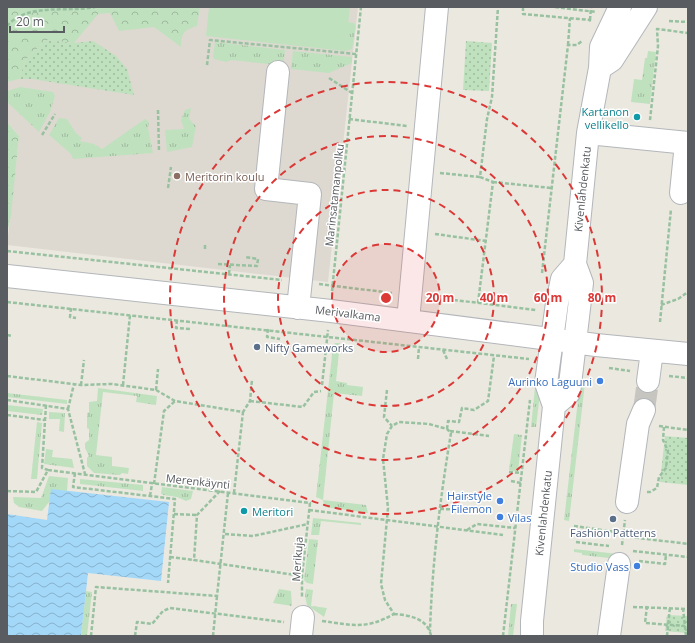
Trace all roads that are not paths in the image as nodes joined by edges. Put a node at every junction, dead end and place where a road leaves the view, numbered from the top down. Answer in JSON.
{"nodes":[{"id":1,"x":437,"y":7,"type":"edge"},
{"id":2,"x":646,"y":7,"type":"edge"},
{"id":3,"x":612,"y":10,"type":"edge"},
{"id":4,"x":600,"y":68,"type":"junction"},
{"id":5,"x":278,"y":72,"type":"dead end"},
{"id":6,"x":588,"y":132,"type":"junction"},
{"id":7,"x":687,"y":143,"type":"edge"},
{"id":8,"x":681,"y":193,"type":"road end"},
{"id":9,"x":575,"y":264,"type":"junction"},
{"id":10,"x":7,"y":276,"type":"edge"},
{"id":11,"x":298,"y":308,"type":"junction"},
{"id":12,"x":408,"y":321,"type":"junction"},
{"id":13,"x":552,"y":339,"type":"junction"},
{"id":14,"x":575,"y":342,"type":"junction"},
{"id":15,"x":652,"y":350,"type":"junction"},
{"id":16,"x":688,"y":354,"type":"edge"},
{"id":17,"x":648,"y":381,"type":"tunnel mouth"},
{"id":18,"x":554,"y":406,"type":"junction"},
{"id":19,"x":641,"y":417,"type":"tunnel mouth"},
{"id":20,"x":627,"y":502,"type":"road end"},
{"id":21,"x":620,"y":556,"type":"road end"},
{"id":22,"x":531,"y":631,"type":"edge"},
{"id":23,"x":609,"y":636,"type":"edge"}],
"edges":[{"from":1,"to":12,"type":"street"},
{"from":2,"to":4,"type":"street"},
{"from":3,"to":4,"type":"street","name":"Kivenlahdenkatu"},
{"from":4,"to":6,"type":"street","name":"Kivenlahdenkatu"},
{"from":5,"to":11,"type":"street"},
{"from":6,"to":7,"type":"street"},
{"from":6,"to":9,"type":"street","name":"Kivenlahdenkatu"},
{"from":7,"to":8,"type":"street"},
{"from":9,"to":13,"type":"street","name":"Kivenlahdenkatu"},
{"from":9,"to":14,"type":"street","name":"Kivenlahdenkatu"},
{"from":10,"to":11,"type":"street","name":"Merivalkama"},
{"from":11,"to":12,"type":"street","name":"Merivalkama"},
{"from":12,"to":13,"type":"street","name":"Merivalkama"},
{"from":13,"to":14,"type":"street","name":"Merivalkama"},
{"from":13,"to":18,"type":"street","name":"Kivenlahdenkatu"},
{"from":14,"to":15,"type":"street","name":"Merivalkama"},
{"from":14,"to":18,"type":"street","name":"Kivenlahdenkatu"},
{"from":15,"to":16,"type":"street","name":"Merivalkama"},
{"from":15,"to":17,"type":"street"},
{"from":18,"to":22,"type":"street","name":"Kivenlahdenkatu"},
{"from":19,"to":20,"type":"street"},
{"from":21,"to":23,"type":"street"}]}
